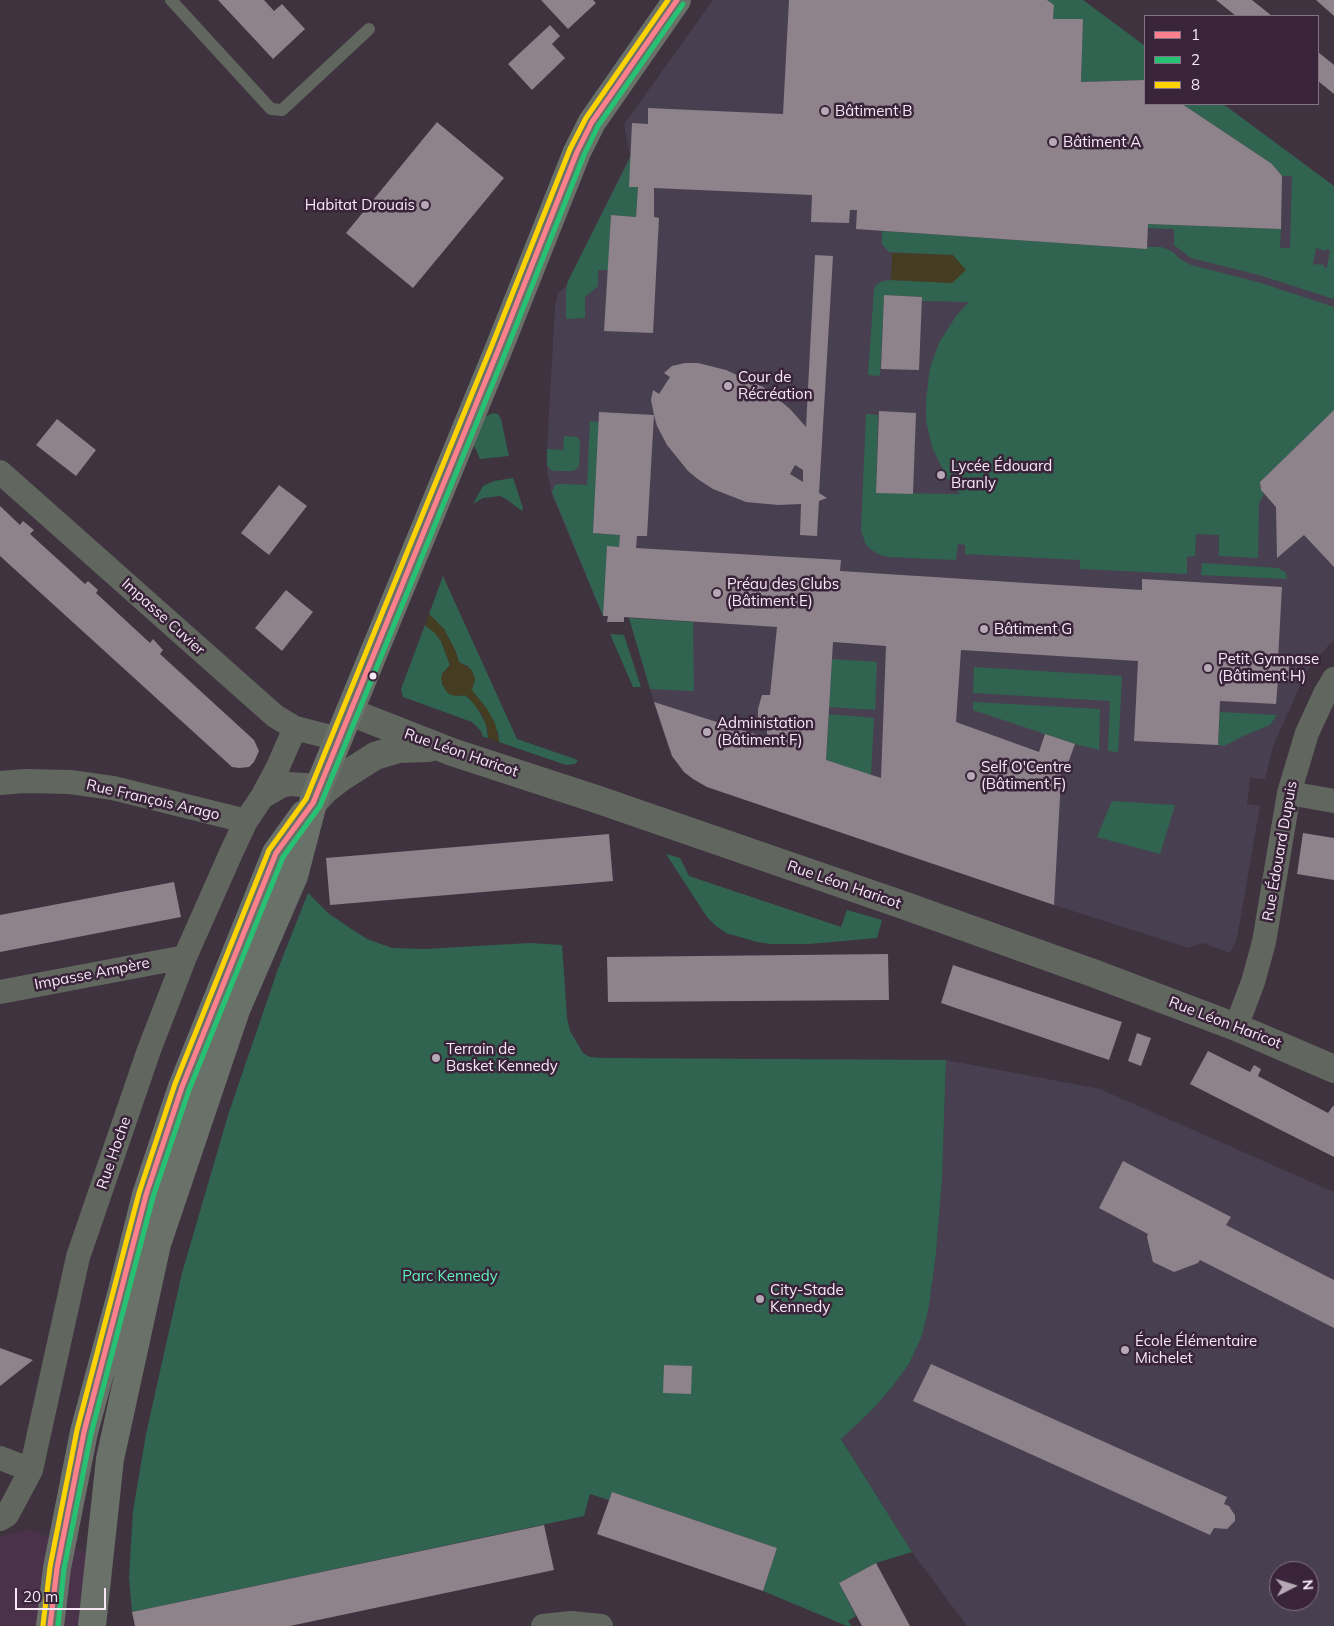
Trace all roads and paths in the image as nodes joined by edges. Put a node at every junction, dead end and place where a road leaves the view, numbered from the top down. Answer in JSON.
{"nodes":[{"id":1,"x":171,"y":0,"type":"edge"},
{"id":2,"x":678,"y":0,"type":"edge"},
{"id":3,"x":369,"y":29,"type":"dead end"},
{"id":4,"x":0,"y":472,"type":"edge"},
{"id":5,"x":1334,"y":679,"type":"edge"},
{"id":6,"x":350,"y":712,"type":"junction"},
{"id":7,"x":295,"y":728,"type":"junction"},
{"id":8,"x":338,"y":739,"type":"junction"},
{"id":9,"x":452,"y":752,"type":"junction"},
{"id":10,"x":0,"y":783,"type":"edge"},
{"id":11,"x":1289,"y":793,"type":"junction"},
{"id":12,"x":316,"y":795,"type":"junction"},
{"id":13,"x":262,"y":797,"type":"junction"},
{"id":14,"x":1334,"y":801,"type":"edge"},
{"id":15,"x":246,"y":822,"type":"junction"},
{"id":16,"x":185,"y":957,"type":"junction"},
{"id":17,"x":0,"y":992,"type":"edge"},
{"id":18,"x":1236,"y":1027,"type":"junction"},
{"id":19,"x":1334,"y":1069,"type":"edge"},
{"id":20,"x":0,"y":1458,"type":"edge"},
{"id":21,"x":31,"y":1470,"type":"junction"},
{"id":22,"x":0,"y":1519,"type":"edge"},
{"id":23,"x":50,"y":1626,"type":"edge"},
{"id":24,"x":92,"y":1626,"type":"edge"},
{"id":25,"x":543,"y":1626,"type":"edge"},
{"id":26,"x":601,"y":1626,"type":"edge"}],
"edges":[{"from":1,"to":3,"type":"lane"},
{"from":2,"to":6,"type":"main road"},
{"from":4,"to":7,"type":"street","name":"Impasse Cuvier"},
{"from":5,"to":11,"type":"street","name":"Rue Édouard Dupuis"},
{"from":6,"to":8,"type":"main road"},
{"from":6,"to":9,"type":"street","name":"Rue Léon Haricot"},
{"from":7,"to":8,"type":"street","name":"Impasse Cuvier"},
{"from":7,"to":13,"type":"street","name":"Rue Hoche"},
{"from":8,"to":12,"type":"main road"},
{"from":9,"to":12,"type":"street"},
{"from":9,"to":18,"type":"street","name":"Rue Léon Haricot"},
{"from":10,"to":15,"type":"street","name":"Rue François Arago"},
{"from":11,"to":14,"type":"street"},
{"from":11,"to":18,"type":"street","name":"Rue Édouard Dupuis"},
{"from":12,"to":13,"type":"street"},
{"from":12,"to":23,"type":"main road"},
{"from":12,"to":24,"type":"main road"},
{"from":13,"to":15,"type":"street","name":"Rue Hoche"},
{"from":15,"to":16,"type":"street","name":"Rue Hoche"},
{"from":16,"to":17,"type":"street","name":"Impasse Ampère"},
{"from":16,"to":21,"type":"street","name":"Rue Hoche"},
{"from":18,"to":19,"type":"street","name":"Rue Léon Haricot"},
{"from":20,"to":21,"type":"street"},
{"from":21,"to":22,"type":"street","name":"Rue Hoche"},
{"from":25,"to":26,"type":"street"}]}
